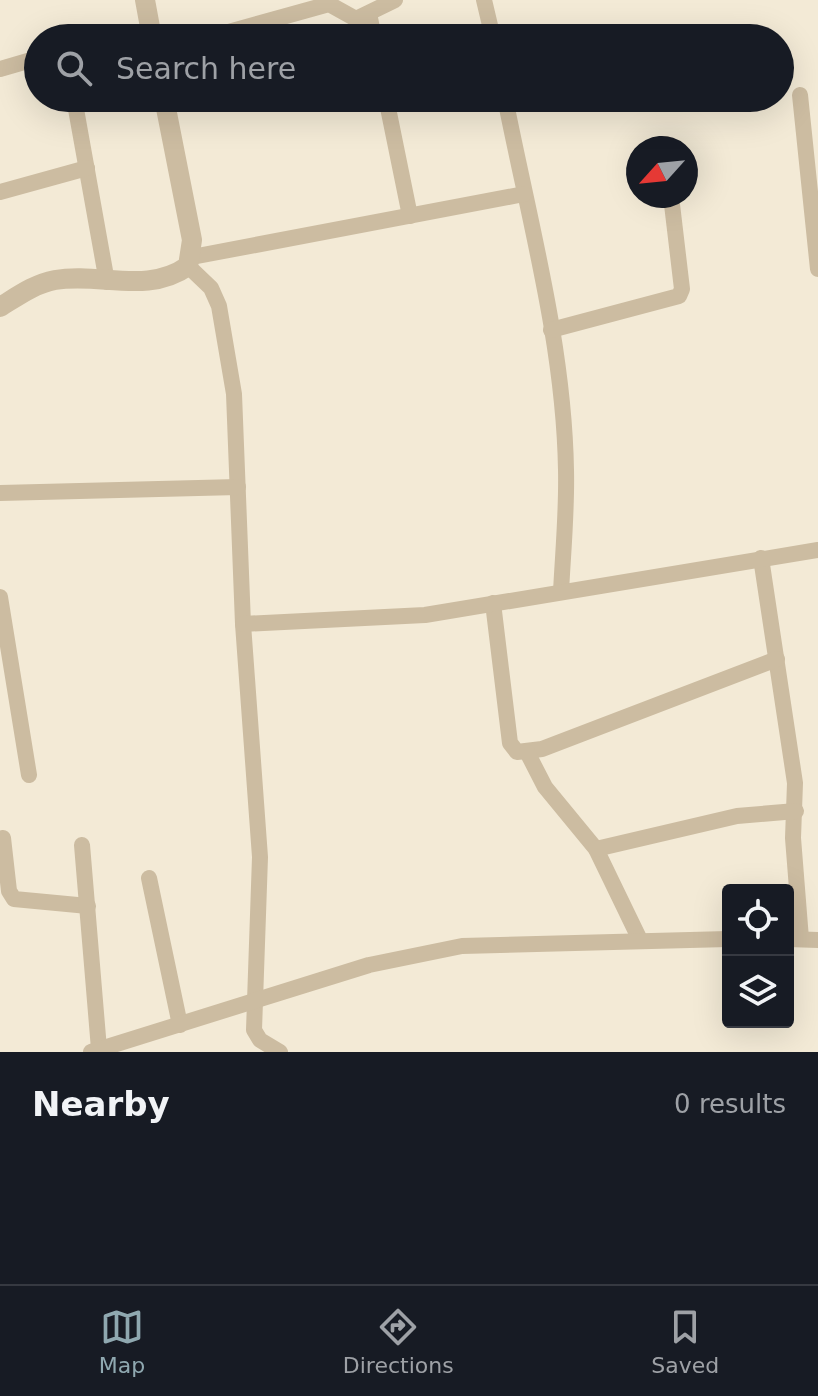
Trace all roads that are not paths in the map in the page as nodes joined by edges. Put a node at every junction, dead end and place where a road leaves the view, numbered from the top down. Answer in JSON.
{"nodes":[{"id":1,"x":145,"y":0,"type":"edge"},
{"id":2,"x":395,"y":0,"type":"edge"},
{"id":3,"x":484,"y":0,"type":"edge"},
{"id":4,"x":369,"y":13,"type":"junction"},
{"id":5,"x":149,"y":24,"type":"edge"},
{"id":6,"x":257,"y":24,"type":"edge"},
{"id":7,"x":371,"y":24,"type":"edge"},
{"id":8,"x":490,"y":24,"type":"edge"},
{"id":9,"x":24,"y":62,"type":"edge"},
{"id":10,"x":0,"y":69,"type":"edge"},
{"id":11,"x":800,"y":95,"type":"dead end"},
{"id":12,"x":77,"y":112,"type":"edge"},
{"id":13,"x":166,"y":112,"type":"edge"},
{"id":14,"x":389,"y":112,"type":"edge"},
{"id":15,"x":508,"y":112,"type":"edge"},
{"id":16,"x":87,"y":168,"type":"junction"},
{"id":17,"x":0,"y":192,"type":"edge"},
{"id":18,"x":524,"y":194,"type":"junction"},
{"id":19,"x":672,"y":208,"type":"edge"},
{"id":20,"x":410,"y":216,"type":"junction"},
{"id":21,"x":190,"y":262,"type":"junction"},
{"id":22,"x":818,"y":269,"type":"edge"},
{"id":23,"x":107,"y":282,"type":"junction"},
{"id":24,"x":0,"y":307,"type":"edge"},
{"id":25,"x":551,"y":330,"type":"junction"},
{"id":26,"x":238,"y":487,"type":"junction"},
{"id":27,"x":0,"y":493,"type":"edge"},
{"id":28,"x":818,"y":550,"type":"edge"},
{"id":29,"x":761,"y":558,"type":"junction"},
{"id":30,"x":561,"y":592,"type":"junction"},
{"id":31,"x":0,"y":597,"type":"edge"},
{"id":32,"x":493,"y":603,"type":"junction"},
{"id":33,"x":243,"y":624,"type":"junction"},
{"id":34,"x":777,"y":659,"type":"junction"},
{"id":35,"x":527,"y":752,"type":"junction"},
{"id":36,"x":29,"y":775,"type":"dead end"},
{"id":37,"x":796,"y":811,"type":"junction"},
{"id":38,"x":3,"y":838,"type":"dead end"},
{"id":39,"x":82,"y":845,"type":"dead end"},
{"id":40,"x":596,"y":849,"type":"junction"},
{"id":41,"x":149,"y":878,"type":"dead end"},
{"id":42,"x":88,"y":906,"type":"junction"},
{"id":43,"x":722,"y":939,"type":"edge"},
{"id":44,"x":802,"y":939,"type":"edge"},
{"id":45,"x":640,"y":940,"type":"junction"},
{"id":46,"x":253,"y":1003,"type":"junction"},
{"id":47,"x":180,"y":1025,"type":"junction"},
{"id":48,"x":95,"y":1051,"type":"edge"},
{"id":49,"x":280,"y":1052,"type":"edge"}],
"edges":[{"from":1,"to":5,"type":"street"},
{"from":2,"to":4,"type":"street"},
{"from":3,"to":8,"type":"street"},
{"from":4,"to":6,"type":"street"},
{"from":4,"to":7,"type":"street"},
{"from":9,"to":10,"type":"street"},
{"from":11,"to":22,"type":"street"},
{"from":12,"to":16,"type":"street"},
{"from":13,"to":21,"type":"street"},
{"from":14,"to":20,"type":"street"},
{"from":15,"to":18,"type":"street"},
{"from":16,"to":17,"type":"street"},
{"from":16,"to":23,"type":"street"},
{"from":18,"to":20,"type":"street"},
{"from":18,"to":25,"type":"street"},
{"from":19,"to":25,"type":"street"},
{"from":20,"to":21,"type":"street"},
{"from":21,"to":23,"type":"street"},
{"from":21,"to":26,"type":"street"},
{"from":23,"to":24,"type":"street"},
{"from":25,"to":30,"type":"street"},
{"from":26,"to":27,"type":"street"},
{"from":26,"to":33,"type":"street"},
{"from":28,"to":29,"type":"street"},
{"from":29,"to":30,"type":"street"},
{"from":29,"to":34,"type":"street"},
{"from":30,"to":32,"type":"street"},
{"from":31,"to":36,"type":"street"},
{"from":32,"to":33,"type":"street"},
{"from":32,"to":35,"type":"street"},
{"from":33,"to":46,"type":"street"},
{"from":34,"to":35,"type":"street"},
{"from":34,"to":37,"type":"street"},
{"from":35,"to":40,"type":"street"},
{"from":37,"to":40,"type":"street"},
{"from":37,"to":44,"type":"street"},
{"from":38,"to":42,"type":"street"},
{"from":39,"to":42,"type":"street"},
{"from":40,"to":45,"type":"street"},
{"from":41,"to":47,"type":"street"},
{"from":42,"to":48,"type":"street"},
{"from":43,"to":45,"type":"street"},
{"from":45,"to":46,"type":"street"},
{"from":46,"to":47,"type":"street"},
{"from":46,"to":49,"type":"street"},
{"from":47,"to":48,"type":"street"}]}
